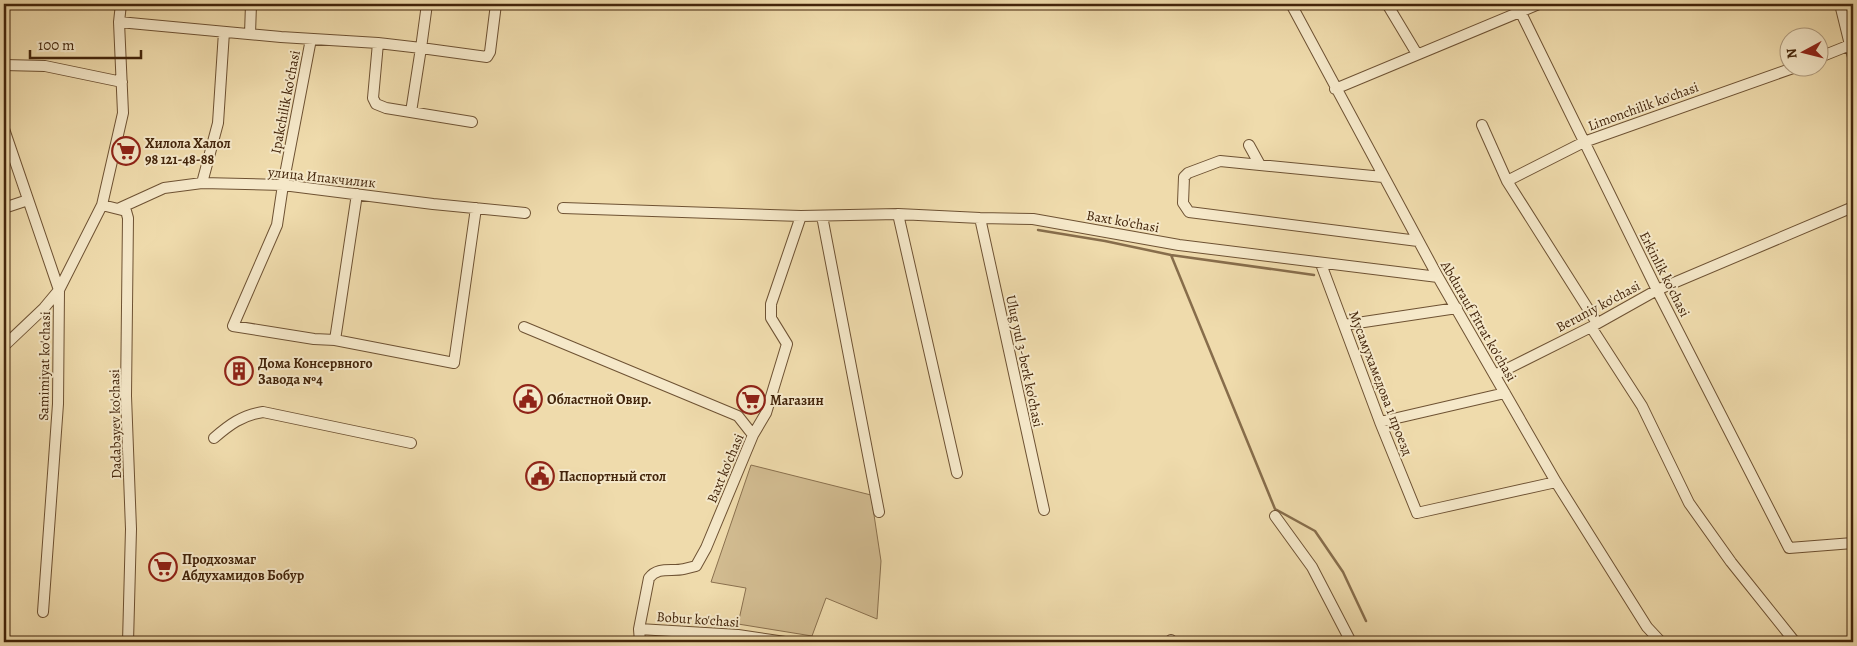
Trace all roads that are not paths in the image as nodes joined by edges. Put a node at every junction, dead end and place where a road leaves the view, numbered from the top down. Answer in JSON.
{"nodes":[{"id":1,"x":121,"y":4,"type":"edge"},
{"id":2,"x":251,"y":4,"type":"edge"},
{"id":3,"x":426,"y":4,"type":"edge"},
{"id":4,"x":496,"y":4,"type":"edge"},
{"id":5,"x":1290,"y":4,"type":"edge"},
{"id":6,"x":1387,"y":4,"type":"edge"},
{"id":7,"x":1539,"y":4,"type":"edge"},
{"id":8,"x":1840,"y":4,"type":"edge"},
{"id":9,"x":1520,"y":11,"type":"junction"},
{"id":10,"x":119,"y":22,"type":"junction"},
{"id":11,"x":224,"y":32,"type":"junction"},
{"id":12,"x":250,"y":34,"type":"junction"},
{"id":13,"x":311,"y":39,"type":"junction"},
{"id":14,"x":378,"y":43,"type":"junction"},
{"id":15,"x":1850,"y":45,"type":"junction"},
{"id":16,"x":420,"y":48,"type":"junction"},
{"id":17,"x":1830,"y":53,"type":"edge"},
{"id":18,"x":1417,"y":54,"type":"junction"},
{"id":19,"x":1853,"y":57,"type":"edge"},
{"id":20,"x":4,"y":65,"type":"edge"},
{"id":21,"x":1780,"y":73,"type":"edge"},
{"id":22,"x":122,"y":82,"type":"junction"},
{"id":23,"x":1336,"y":88,"type":"junction"},
{"id":24,"x":410,"y":112,"type":"junction"},
{"id":25,"x":472,"y":122,"type":"dead end"},
{"id":26,"x":1482,"y":124,"type":"dead end"},
{"id":27,"x":4,"y":129,"type":"edge"},
{"id":28,"x":1584,"y":142,"type":"junction"},
{"id":29,"x":1249,"y":144,"type":"dead end"},
{"id":30,"x":1260,"y":165,"type":"junction"},
{"id":31,"x":1383,"y":177,"type":"junction"},
{"id":32,"x":1507,"y":181,"type":"junction"},
{"id":33,"x":202,"y":183,"type":"junction"},
{"id":34,"x":282,"y":185,"type":"junction"},
{"id":35,"x":357,"y":194,"type":"junction"},
{"id":36,"x":28,"y":200,"type":"junction"},
{"id":37,"x":102,"y":205,"type":"junction"},
{"id":38,"x":1853,"y":207,"type":"edge"},
{"id":39,"x":4,"y":208,"type":"edge"},
{"id":40,"x":120,"y":208,"type":"junction"},
{"id":41,"x":476,"y":208,"type":"junction"},
{"id":42,"x":563,"y":208,"type":"dead end"},
{"id":43,"x":525,"y":213,"type":"dead end"},
{"id":44,"x":898,"y":214,"type":"junction"},
{"id":45,"x":801,"y":216,"type":"junction"},
{"id":46,"x":822,"y":216,"type":"junction"},
{"id":47,"x":980,"y":218,"type":"junction"},
{"id":48,"x":1418,"y":241,"type":"junction"},
{"id":49,"x":1321,"y":264,"type":"junction"},
{"id":50,"x":1438,"y":277,"type":"junction"},
{"id":51,"x":59,"y":290,"type":"junction"},
{"id":52,"x":1657,"y":290,"type":"junction"},
{"id":53,"x":1457,"y":308,"type":"junction"},
{"id":54,"x":1344,"y":325,"type":"junction"},
{"id":55,"x":1594,"y":325,"type":"junction"},
{"id":56,"x":524,"y":327,"type":"dead end"},
{"id":57,"x":335,"y":340,"type":"junction"},
{"id":58,"x":4,"y":346,"type":"edge"},
{"id":59,"x":1495,"y":374,"type":"junction"},
{"id":60,"x":1505,"y":393,"type":"junction"},
{"id":61,"x":1380,"y":422,"type":"junction"},
{"id":62,"x":753,"y":435,"type":"junction"},
{"id":63,"x":214,"y":438,"type":"dead end"},
{"id":64,"x":411,"y":443,"type":"dead end"},
{"id":65,"x":957,"y":473,"type":"dead end"},
{"id":66,"x":1556,"y":482,"type":"junction"},
{"id":67,"x":1044,"y":510,"type":"dead end"},
{"id":68,"x":879,"y":512,"type":"dead end"},
{"id":69,"x":1275,"y":516,"type":"dead end"},
{"id":70,"x":1853,"y":544,"type":"edge"},
{"id":71,"x":43,"y":612,"type":"dead end"},
{"id":72,"x":639,"y":629,"type":"junction"},
{"id":73,"x":738,"y":638,"type":"edge"},
{"id":74,"x":128,"y":642,"type":"edge"},
{"id":75,"x":640,"y":642,"type":"edge"},
{"id":76,"x":785,"y":642,"type":"edge"},
{"id":77,"x":1351,"y":642,"type":"edge"},
{"id":78,"x":1661,"y":642,"type":"edge"},
{"id":79,"x":1794,"y":642,"type":"edge"}],
"edges":[{"from":1,"to":10,"type":"street"},
{"from":2,"to":12,"type":"street"},
{"from":3,"to":16,"type":"street"},
{"from":4,"to":16,"type":"street","name":"Ipakchilik ko'chasi"},
{"from":5,"to":23,"type":"street","name":"Abdurauf Fitrat ko'chasi"},
{"from":6,"to":18,"type":"street"},
{"from":7,"to":9,"type":"street"},
{"from":8,"to":15,"type":"street"},
{"from":9,"to":18,"type":"street"},
{"from":9,"to":28,"type":"street","name":"Erkinlik ko'chasi"},
{"from":10,"to":11,"type":"street","name":"Ipakchilik ko'chasi"},
{"from":10,"to":22,"type":"street"},
{"from":11,"to":12,"type":"street","name":"Ipakchilik ko'chasi"},
{"from":11,"to":33,"type":"street"},
{"from":12,"to":13,"type":"street","name":"Ipakchilik ko'chasi"},
{"from":13,"to":14,"type":"street","name":"Ipakchilik ko'chasi"},
{"from":13,"to":34,"type":"street","name":"Ipakchilik ko'chasi"},
{"from":14,"to":16,"type":"street","name":"Ipakchilik ko'chasi"},
{"from":14,"to":24,"type":"street"},
{"from":15,"to":17,"type":"street"},
{"from":15,"to":19,"type":"street"},
{"from":16,"to":24,"type":"street"},
{"from":18,"to":23,"type":"street"},
{"from":20,"to":22,"type":"street"},
{"from":21,"to":28,"type":"street","name":"Limonchilik ko'chasi"},
{"from":22,"to":37,"type":"street"},
{"from":23,"to":31,"type":"street","name":"Abdurauf Fitrat ko'chasi"},
{"from":24,"to":25,"type":"street"},
{"from":26,"to":32,"type":"street"},
{"from":27,"to":36,"type":"street","name":"Samimiyat ko'chasi"},
{"from":28,"to":32,"type":"street","name":"Limonchilik ko'chasi"},
{"from":28,"to":52,"type":"street","name":"Erkinlik ko'chasi"},
{"from":29,"to":30,"type":"street"},
{"from":30,"to":31,"type":"street"},
{"from":30,"to":48,"type":"street"},
{"from":31,"to":48,"type":"street","name":"Abdurauf Fitrat ko'chasi"},
{"from":32,"to":55,"type":"street"},
{"from":33,"to":34,"type":"street","name":"улица Ипакчилик"},
{"from":33,"to":40,"type":"street","name":"улица Ипакчилик"},
{"from":34,"to":35,"type":"street","name":"улица Ипакчилик"},
{"from":34,"to":57,"type":"street","name":"Ipakchilik ko'chasi"},
{"from":35,"to":41,"type":"street","name":"улица Ипакчилик"},
{"from":35,"to":57,"type":"street"},
{"from":36,"to":39,"type":"street"},
{"from":36,"to":51,"type":"street","name":"Samimiyat ko'chasi"},
{"from":37,"to":40,"type":"street"},
{"from":37,"to":51,"type":"street"},
{"from":38,"to":52,"type":"street","name":"Beruniy ko'chasi"},
{"from":40,"to":74,"type":"street","name":"Dadabayev ko'chasi"},
{"from":41,"to":43,"type":"street","name":"улица Ипакчилик"},
{"from":41,"to":57,"type":"street","name":"Ipakchilik ko'chasi"},
{"from":42,"to":45,"type":"street","name":"Baxt ko'chasi"},
{"from":44,"to":46,"type":"street","name":"Baxt ko'chasi"},
{"from":44,"to":47,"type":"street","name":"Baxt ko'chasi"},
{"from":44,"to":65,"type":"street"},
{"from":45,"to":46,"type":"street","name":"Baxt ko'chasi"},
{"from":45,"to":62,"type":"street","name":"Baxt ko'chasi"},
{"from":46,"to":68,"type":"street"},
{"from":47,"to":49,"type":"street","name":"Baxt ko'chasi"},
{"from":47,"to":67,"type":"street","name":"Ulug yul 3-berk ko'chasi"},
{"from":48,"to":50,"type":"street","name":"Abdurauf Fitrat ko'chasi"},
{"from":49,"to":50,"type":"street","name":"Baxt ko'chasi"},
{"from":49,"to":54,"type":"street","name":"Мусамухамедова 1 проезд"},
{"from":50,"to":53,"type":"street","name":"Abdurauf Fitrat ko'chasi"},
{"from":51,"to":58,"type":"street"},
{"from":51,"to":71,"type":"street","name":"Samimiyat ko'chasi"},
{"from":52,"to":55,"type":"street","name":"Beruniy ko'chasi"},
{"from":52,"to":70,"type":"street","name":"Erkinlik ko'chasi"},
{"from":53,"to":54,"type":"street"},
{"from":53,"to":59,"type":"street","name":"Abdurauf Fitrat ko'chasi"},
{"from":54,"to":61,"type":"street","name":"Мусамухамедова 1 проезд"},
{"from":55,"to":59,"type":"street","name":"Beruniy ko'chasi"},
{"from":55,"to":79,"type":"street"},
{"from":56,"to":62,"type":"street"},
{"from":59,"to":60,"type":"street","name":"Abdurauf Fitrat ko'chasi"},
{"from":60,"to":61,"type":"street"},
{"from":60,"to":66,"type":"street","name":"Abdurauf Fitrat ko'chasi"},
{"from":61,"to":66,"type":"street","name":"Мусамухамедова 1 проезд"},
{"from":62,"to":72,"type":"street","name":"Baxt ko'chasi"},
{"from":63,"to":64,"type":"street"},
{"from":66,"to":78,"type":"street","name":"Abdurauf Fitrat ko'chasi"},
{"from":69,"to":77,"type":"street"},
{"from":72,"to":73,"type":"street","name":"Bobur ko'chasi"},
{"from":72,"to":75,"type":"street","name":"Baxt ko'chasi"},
{"from":73,"to":76,"type":"street","name":"Bobur ko'chasi"}]}
